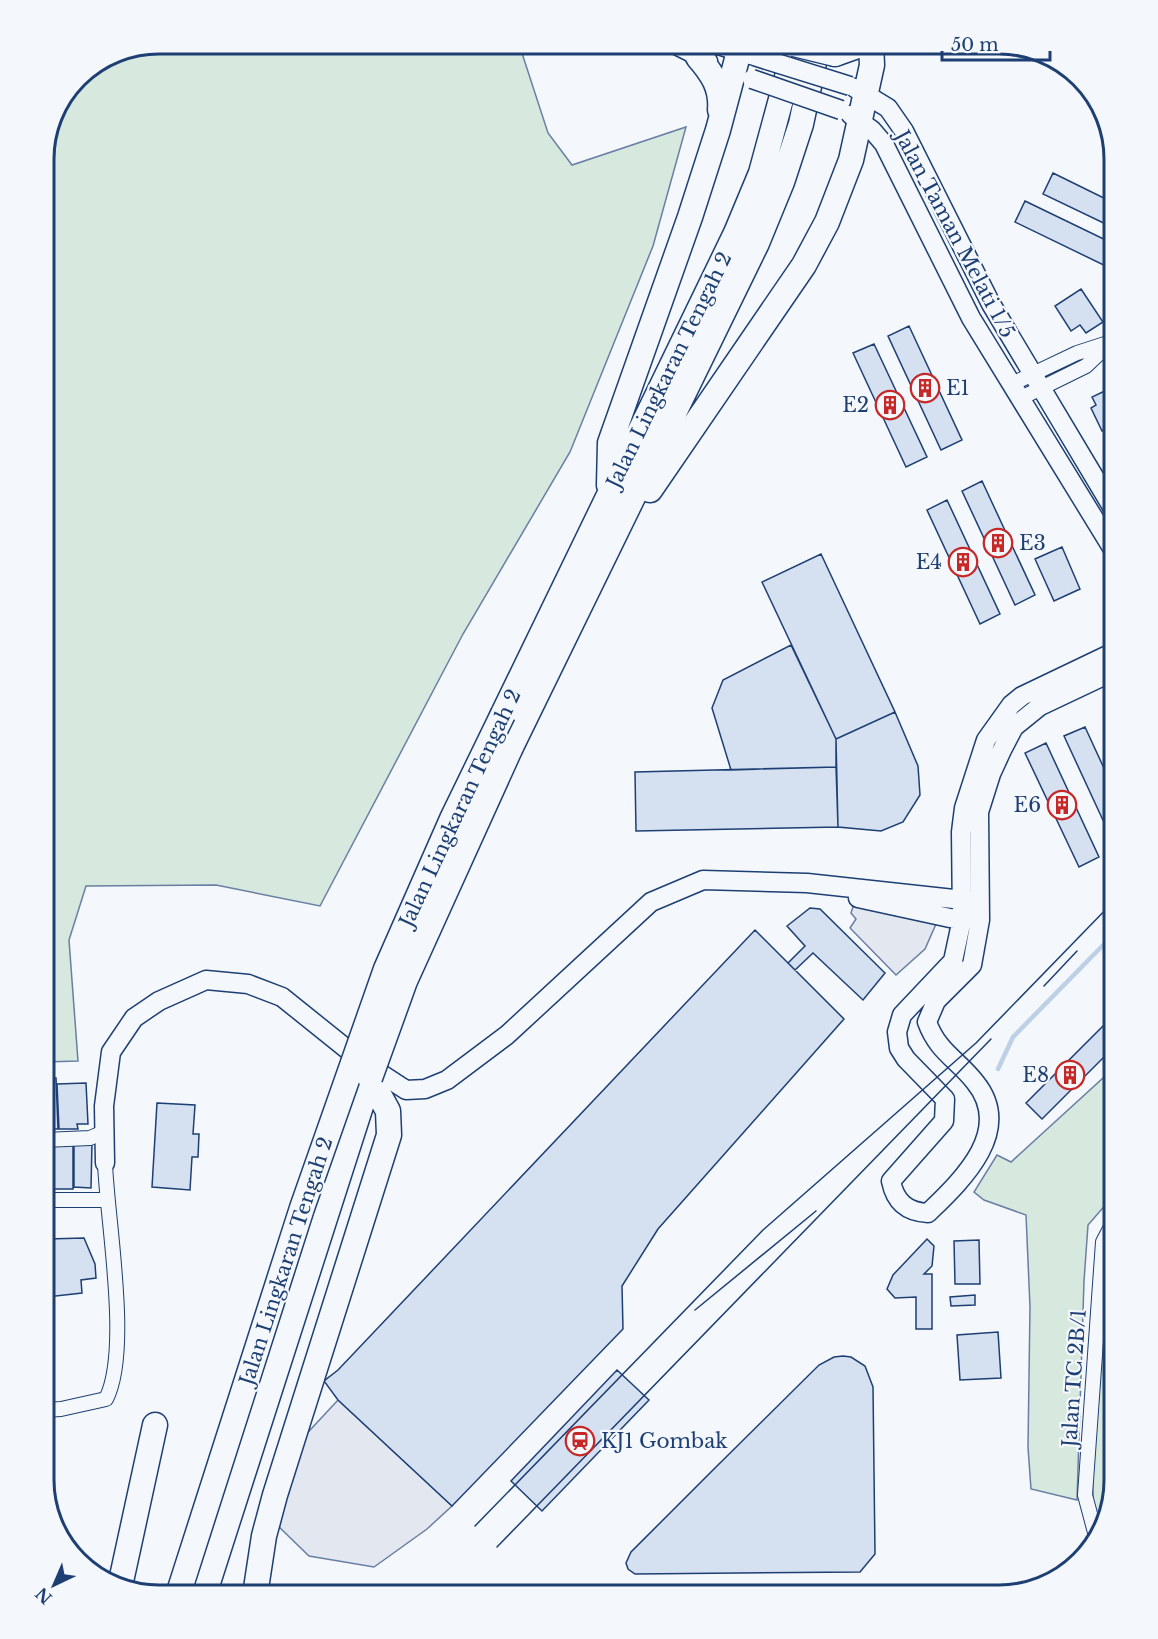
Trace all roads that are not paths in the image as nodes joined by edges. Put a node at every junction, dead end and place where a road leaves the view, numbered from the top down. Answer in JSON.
{"nodes":[{"id":1,"x":708,"y":54,"type":"edge"},
{"id":2,"x":720,"y":54,"type":"edge"},
{"id":3,"x":793,"y":54,"type":"edge"},
{"id":4,"x":825,"y":54,"type":"edge"},
{"id":5,"x":867,"y":54,"type":"edge"},
{"id":6,"x":869,"y":54,"type":"edge"},
{"id":7,"x":744,"y":61,"type":"edge"},
{"id":8,"x":858,"y":89,"type":"junction"},
{"id":9,"x":888,"y":108,"type":"junction"},
{"id":10,"x":850,"y":115,"type":"junction"},
{"id":11,"x":718,"y":130,"type":"junction"},
{"id":12,"x":1104,"y":349,"type":"edge"},
{"id":13,"x":1035,"y":381,"type":"junction"},
{"id":14,"x":1016,"y":391,"type":"junction"},
{"id":15,"x":609,"y":494,"type":"junction"},
{"id":16,"x":1104,"y":494,"type":"edge"},
{"id":17,"x":1104,"y":535,"type":"edge"},
{"id":18,"x":603,"y":559,"type":"junction"},
{"id":19,"x":1104,"y":657,"type":"edge"},
{"id":20,"x":1104,"y":676,"type":"edge"},
{"id":21,"x":971,"y":910,"type":"junction"},
{"id":22,"x":369,"y":1078,"type":"junction"},
{"id":23,"x":104,"y":1132,"type":"junction"},
{"id":24,"x":54,"y":1140,"type":"edge"},
{"id":25,"x":105,"y":1163,"type":"joint"},
{"id":26,"x":54,"y":1200,"type":"edge"},
{"id":27,"x":106,"y":1200,"type":"junction"},
{"id":28,"x":1104,"y":1296,"type":"edge"},
{"id":29,"x":54,"y":1410,"type":"edge"},
{"id":30,"x":155,"y":1425,"type":"dead end"},
{"id":31,"x":1093,"y":1526,"type":"edge"},
{"id":32,"x":122,"y":1578,"type":"edge"},
{"id":33,"x":181,"y":1585,"type":"edge"},
{"id":34,"x":207,"y":1585,"type":"edge"},
{"id":35,"x":257,"y":1585,"type":"edge"}],
"edges":[{"from":1,"to":11,"type":"highway"},
{"from":2,"to":7,"type":"street"},
{"from":3,"to":15,"type":"highway","name":"Jalan Lingkaran Tengah 2"},
{"from":4,"to":18,"type":"highway","name":"Jalan Lingkaran Tengah 2"},
{"from":5,"to":8,"type":"highway"},
{"from":6,"to":9,"type":"street"},
{"from":7,"to":8,"type":"street","name":"Jalan Taman Melati 1/5","bridge":true},
{"from":7,"to":10,"type":"street","name":"Jalan Taman Melati 1/5","bridge":true},
{"from":7,"to":11,"type":"highway"},
{"from":8,"to":9,"type":"street","name":"Jalan Taman Melati 1/5"},
{"from":8,"to":10,"type":"highway"},
{"from":9,"to":13,"type":"street","name":"Jalan Taman Melati 1/5"},
{"from":10,"to":14,"type":"street","name":"Jalan Taman Melati 1/5"},
{"from":10,"to":18,"type":"highway"},
{"from":11,"to":15,"type":"highway"},
{"from":12,"to":13,"type":"street"},
{"from":13,"to":14,"type":"street"},
{"from":13,"to":16,"type":"street","name":"Jalan Taman Melati 1/5"},
{"from":14,"to":17,"type":"street","name":"Jalan Taman Melati 1/5"},
{"from":15,"to":33,"type":"highway","name":"Jalan Lingkaran Tengah 2","bridge":true},
{"from":18,"to":22,"type":"highway","name":"Jalan Lingkaran Tengah 2","bridge":true},
{"from":19,"to":21,"type":"street"},
{"from":20,"to":21,"type":"street"},
{"from":21,"to":21,"type":"street"},
{"from":21,"to":23,"type":"street"},
{"from":22,"to":34,"type":"highway","name":"Jalan Lingkaran Tengah 2"},
{"from":22,"to":35,"type":"highway"},
{"from":23,"to":24,"type":"street"},
{"from":23,"to":25,"type":"street"},
{"from":25,"to":27,"type":"street"},
{"from":26,"to":27,"type":"street"},
{"from":27,"to":29,"type":"street"},
{"from":28,"to":31,"type":"street","name":"Jalan TC 2B/1"},
{"from":30,"to":32,"type":"highway"}]}
